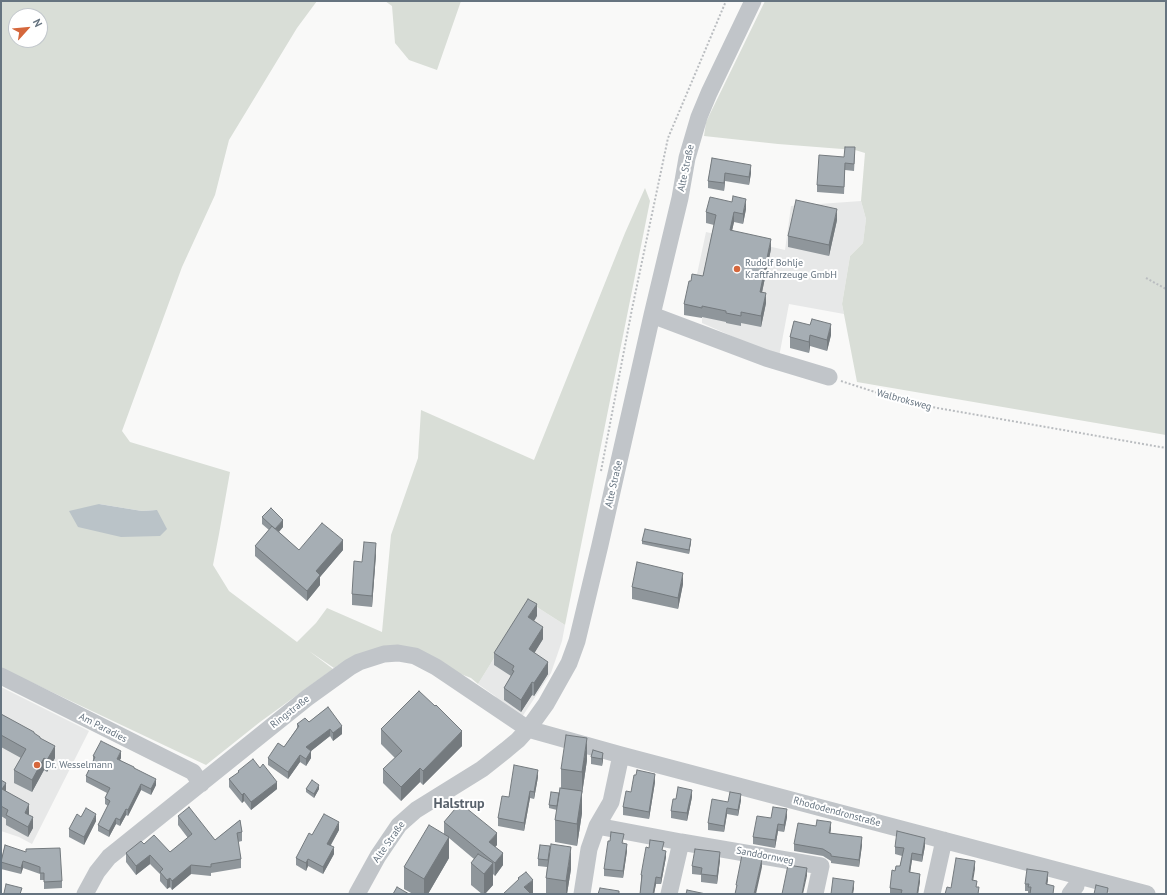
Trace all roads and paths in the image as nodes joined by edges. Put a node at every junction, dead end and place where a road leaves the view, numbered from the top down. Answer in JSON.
{"nodes":[{"id":1,"x":726,"y":1,"type":"edge"},
{"id":2,"x":753,"y":1,"type":"edge"},
{"id":3,"x":1146,"y":278,"type":"dead end"},
{"id":4,"x":1166,"y":289,"type":"edge"},
{"id":5,"x":652,"y":316,"type":"junction"},
{"id":6,"x":829,"y":377,"type":"joint"},
{"id":7,"x":1166,"y":448,"type":"edge"},
{"id":8,"x":600,"y":476,"type":"dead end"},
{"id":9,"x":1,"y":676,"type":"edge"},
{"id":10,"x":528,"y":728,"type":"junction"},
{"id":11,"x":621,"y":755,"type":"junction"},
{"id":12,"x":201,"y":784,"type":"junction"},
{"id":13,"x":597,"y":826,"type":"junction"},
{"id":14,"x":944,"y":840,"type":"junction"},
{"id":15,"x":681,"y":842,"type":"junction"},
{"id":16,"x":85,"y":894,"type":"edge"},
{"id":17,"x":357,"y":894,"type":"edge"},
{"id":18,"x":582,"y":894,"type":"edge"},
{"id":19,"x":669,"y":894,"type":"edge"},
{"id":20,"x":815,"y":894,"type":"edge"},
{"id":21,"x":932,"y":894,"type":"edge"},
{"id":22,"x":1147,"y":894,"type":"edge"}],
"edges":[{"from":1,"to":8,"type":"path"},
{"from":2,"to":5,"type":"street","name":"Alte Straße"},
{"from":3,"to":4,"type":"path"},
{"from":5,"to":6,"type":"street"},
{"from":5,"to":10,"type":"street","name":"Alte Straße"},
{"from":6,"to":7,"type":"path","name":"Walbroksweg"},
{"from":9,"to":12,"type":"street","name":"Am Paradies"},
{"from":10,"to":11,"type":"street","name":"Rhododendronstraße"},
{"from":10,"to":12,"type":"street","name":"Ringstraße"},
{"from":10,"to":17,"type":"street","name":"Alte Straße"},
{"from":11,"to":13,"type":"street"},
{"from":11,"to":14,"type":"street","name":"Rhododendronstraße"},
{"from":12,"to":16,"type":"street","name":"Ringstraße"},
{"from":13,"to":15,"type":"street","name":"Sanddornweg"},
{"from":13,"to":18,"type":"street"},
{"from":14,"to":21,"type":"street"},
{"from":14,"to":22,"type":"street","name":"Rhododendronstraße"},
{"from":15,"to":19,"type":"street"},
{"from":15,"to":20,"type":"street","name":"Sanddornweg"}]}
